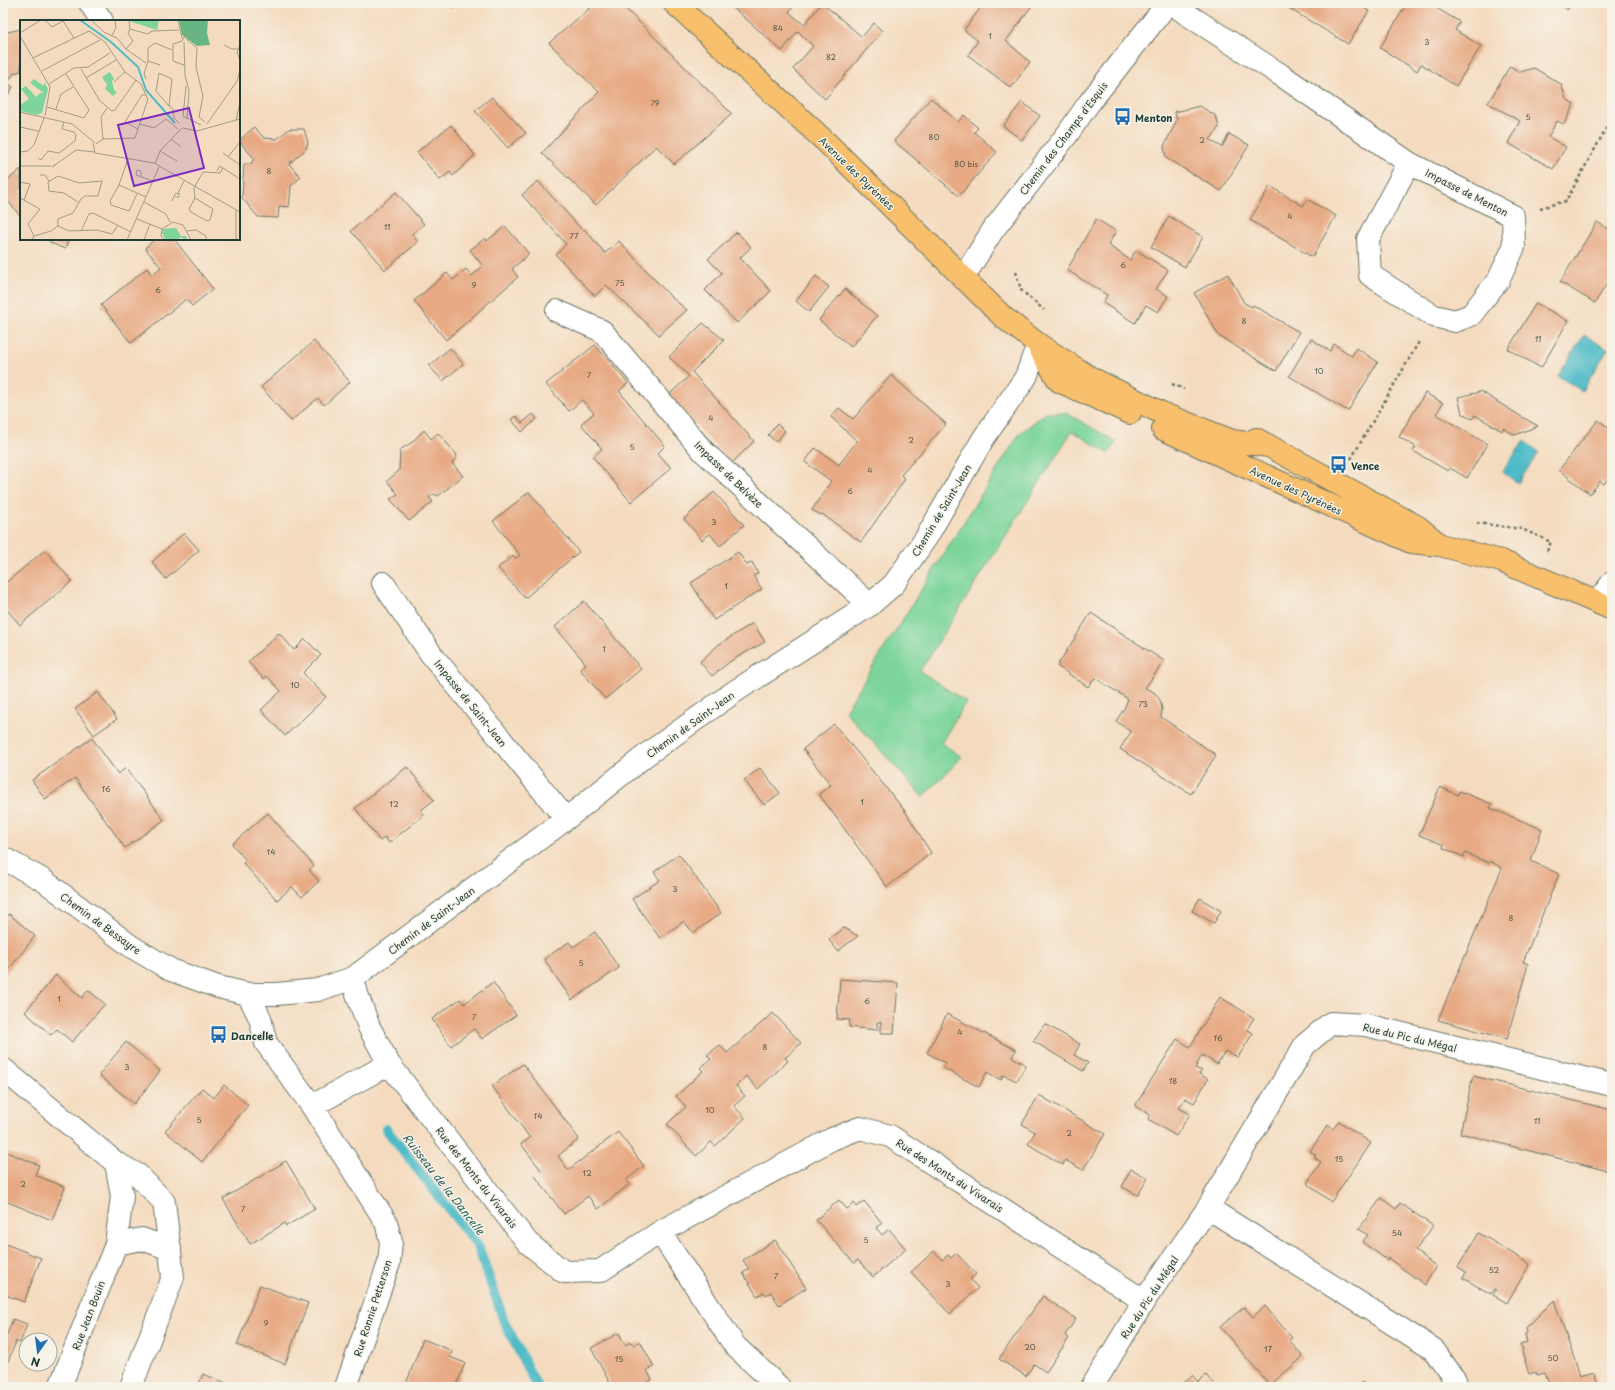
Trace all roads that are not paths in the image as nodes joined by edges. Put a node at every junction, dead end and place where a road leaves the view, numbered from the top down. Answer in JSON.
{"nodes":[{"id":1,"x":90,"y":3,"type":"edge"},
{"id":2,"x":674,"y":3,"type":"edge"},
{"id":3,"x":1168,"y":3,"type":"edge"},
{"id":4,"x":1172,"y":3,"type":"edge"},
{"id":5,"x":101,"y":20,"type":"edge"},
{"id":6,"x":1409,"y":163,"type":"junction"},
{"id":7,"x":963,"y":278,"type":"junction"},
{"id":8,"x":557,"y":312,"type":"dead end"},
{"id":9,"x":1038,"y":344,"type":"junction"},
{"id":10,"x":1161,"y":420,"type":"junction"},
{"id":11,"x":1269,"y":446,"type":"junction"},
{"id":12,"x":1440,"y":545,"type":"junction"},
{"id":13,"x":383,"y":583,"type":"dead end"},
{"id":14,"x":1612,"y":583,"type":"edge"},
{"id":15,"x":870,"y":605,"type":"junction"},
{"id":16,"x":1605,"y":606,"type":"edge"},
{"id":17,"x":566,"y":819,"type":"junction"},
{"id":18,"x":3,"y":858,"type":"edge"},
{"id":19,"x":353,"y":978,"type":"junction"},
{"id":20,"x":248,"y":994,"type":"junction"},
{"id":21,"x":389,"y":1064,"type":"junction"},
{"id":22,"x":3,"y":1069,"type":"edge"},
{"id":23,"x":1612,"y":1085,"type":"edge"},
{"id":24,"x":312,"y":1106,"type":"junction"},
{"id":25,"x":116,"y":1163,"type":"junction"},
{"id":26,"x":1208,"y":1208,"type":"junction"},
{"id":27,"x":660,"y":1232,"type":"junction"},
{"id":28,"x":116,"y":1244,"type":"junction"},
{"id":29,"x":170,"y":1249,"type":"junction"},
{"id":30,"x":1144,"y":1301,"type":"junction"},
{"id":31,"x":60,"y":1387,"type":"edge"},
{"id":32,"x":131,"y":1387,"type":"edge"},
{"id":33,"x":346,"y":1387,"type":"edge"},
{"id":34,"x":779,"y":1387,"type":"edge"},
{"id":35,"x":1092,"y":1387,"type":"edge"},
{"id":36,"x":1457,"y":1387,"type":"edge"}],
"edges":[{"from":1,"to":5,"type":"street"},
{"from":2,"to":7,"type":"main road","name":"Avenue des Pyrénées"},
{"from":3,"to":7,"type":"street","name":"Chemin des Champs d'Esquis"},
{"from":4,"to":6,"type":"street","name":"Impasse de Menton"},
{"from":6,"to":6,"type":"street","name":"Impasse de Menton"},
{"from":7,"to":9,"type":"main road","name":"Avenue des Pyrénées"},
{"from":8,"to":15,"type":"street","name":"Impasse de Belvèze"},
{"from":9,"to":10,"type":"main road","name":"Avenue des Pyrénées"},
{"from":9,"to":11,"type":"main road","name":"Avenue des Pyrénées"},
{"from":9,"to":15,"type":"street","name":"Chemin de Saint-Jean"},
{"from":10,"to":11,"type":"main road","name":"Avenue des Pyrénées"},
{"from":10,"to":12,"type":"main road","name":"Avenue des Pyrénées"},
{"from":11,"to":12,"type":"main road","name":"Avenue des Pyrénées"},
{"from":12,"to":16,"type":"main road","name":"Avenue des Pyrénées"},
{"from":13,"to":17,"type":"street","name":"Impasse de Saint-Jean"},
{"from":14,"to":16,"type":"street"},
{"from":15,"to":17,"type":"street","name":"Chemin de Saint-Jean"},
{"from":17,"to":19,"type":"street","name":"Chemin de Saint-Jean"},
{"from":18,"to":20,"type":"street","name":"Chemin de Bessayre"},
{"from":19,"to":20,"type":"street","name":"Chemin de Saint-Jean"},
{"from":19,"to":21,"type":"street","name":"Rue des Monts du Vivarais"},
{"from":20,"to":24,"type":"street","name":"Rue Ronnie Petterson"},
{"from":21,"to":24,"type":"street"},
{"from":21,"to":27,"type":"street","name":"Rue des Monts du Vivarais"},
{"from":22,"to":25,"type":"street"},
{"from":23,"to":26,"type":"street","name":"Rue du Pic du Mégal"},
{"from":24,"to":33,"type":"street","name":"Rue Ronnie Petterson"},
{"from":25,"to":28,"type":"street","name":"Rue Jean Bouin"},
{"from":25,"to":29,"type":"street"},
{"from":26,"to":30,"type":"street","name":"Rue du Pic du Mégal"},
{"from":26,"to":36,"type":"street"},
{"from":27,"to":30,"type":"street","name":"Rue des Monts du Vivarais"},
{"from":27,"to":34,"type":"street"},
{"from":28,"to":29,"type":"street"},
{"from":28,"to":31,"type":"street","name":"Rue Jean Bouin"},
{"from":29,"to":32,"type":"street"},
{"from":30,"to":35,"type":"street","name":"Rue du Pic du Mégal"}]}
